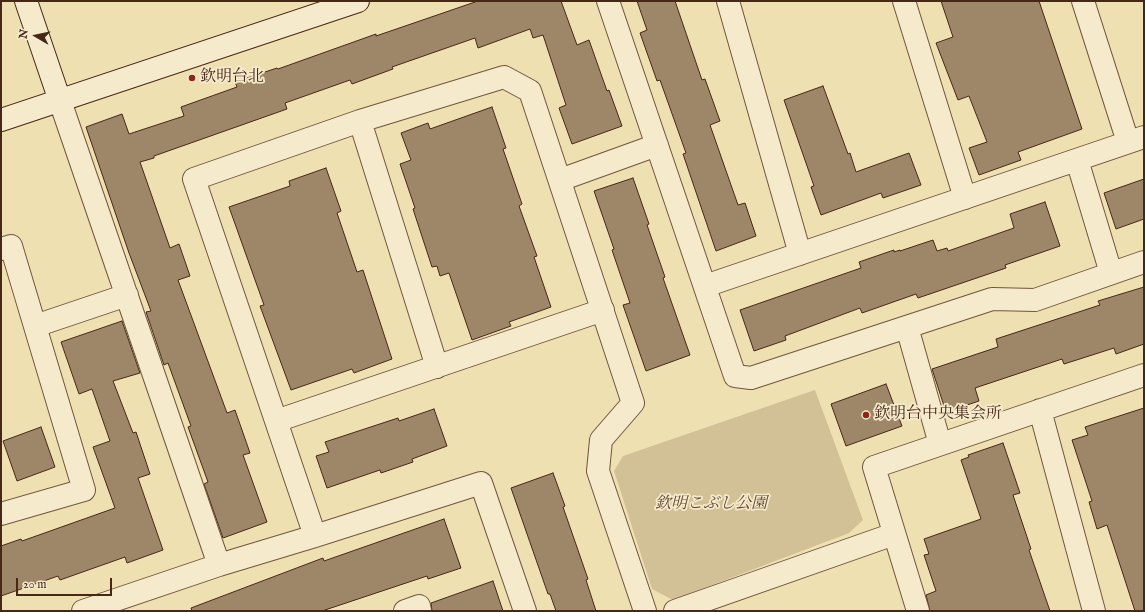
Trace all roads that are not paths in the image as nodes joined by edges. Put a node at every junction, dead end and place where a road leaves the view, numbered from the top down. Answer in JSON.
{"nodes":[{"id":1,"x":26,"y":1,"type":"edge"},
{"id":2,"x":358,"y":1,"type":"edge"},
{"id":3,"x":608,"y":1,"type":"edge"},
{"id":4,"x":728,"y":1,"type":"edge"},
{"id":5,"x":904,"y":1,"type":"edge"},
{"id":6,"x":1083,"y":1,"type":"edge"},
{"id":7,"x":60,"y":101,"type":"junction"},
{"id":8,"x":1,"y":120,"type":"edge"},
{"id":9,"x":360,"y":121,"type":"junction"},
{"id":10,"x":1136,"y":139,"type":"edge"},
{"id":11,"x":657,"y":145,"type":"junction"},
{"id":12,"x":1077,"y":160,"type":"junction"},
{"id":13,"x":560,"y":180,"type":"junction"},
{"id":14,"x":965,"y":198,"type":"junction"},
{"id":15,"x":1,"y":250,"type":"edge"},
{"id":16,"x":800,"y":254,"type":"junction"},
{"id":17,"x":1144,"y":262,"type":"edge"},
{"id":18,"x":1110,"y":273,"type":"junction"},
{"id":19,"x":705,"y":286,"type":"junction"},
{"id":20,"x":127,"y":295,"type":"junction"},
{"id":21,"x":603,"y":310,"type":"junction"},
{"id":22,"x":35,"y":326,"type":"junction"},
{"id":23,"x":907,"y":327,"type":"junction"},
{"id":24,"x":437,"y":367,"type":"junction"},
{"id":25,"x":1144,"y":375,"type":"edge"},
{"id":26,"x":1040,"y":410,"type":"junction"},
{"id":27,"x":276,"y":421,"type":"junction"},
{"id":28,"x":940,"y":444,"type":"junction"},
{"id":29,"x":1,"y":514,"type":"edge"},
{"id":30,"x":894,"y":534,"type":"junction"},
{"id":31,"x":315,"y":536,"type":"junction"},
{"id":32,"x":219,"y":565,"type":"junction"},
{"id":33,"x":110,"y":607,"type":"edge"},
{"id":34,"x":83,"y":611,"type":"edge"},
{"id":35,"x":405,"y":611,"type":"edge"},
{"id":36,"x":420,"y":611,"type":"edge"},
{"id":37,"x":525,"y":611,"type":"edge"},
{"id":38,"x":645,"y":611,"type":"edge"},
{"id":39,"x":675,"y":611,"type":"edge"},
{"id":40,"x":918,"y":611,"type":"edge"},
{"id":41,"x":1094,"y":611,"type":"edge"}],
"edges":[{"from":1,"to":7,"type":"street"},
{"from":2,"to":7,"type":"street"},
{"from":3,"to":11,"type":"street"},
{"from":4,"to":16,"type":"street"},
{"from":5,"to":14,"type":"street"},
{"from":6,"to":10,"type":"street"},
{"from":7,"to":8,"type":"street"},
{"from":7,"to":20,"type":"street"},
{"from":9,"to":13,"type":"street"},
{"from":9,"to":24,"type":"street"},
{"from":9,"to":27,"type":"street"},
{"from":10,"to":12,"type":"street"},
{"from":11,"to":13,"type":"street"},
{"from":11,"to":19,"type":"street"},
{"from":12,"to":14,"type":"street"},
{"from":12,"to":18,"type":"street"},
{"from":13,"to":21,"type":"street"},
{"from":14,"to":16,"type":"street"},
{"from":15,"to":22,"type":"street"},
{"from":16,"to":19,"type":"street"},
{"from":17,"to":18,"type":"street"},
{"from":18,"to":23,"type":"street"},
{"from":19,"to":23,"type":"street"},
{"from":20,"to":22,"type":"street"},
{"from":20,"to":32,"type":"street"},
{"from":21,"to":24,"type":"street"},
{"from":21,"to":38,"type":"street"},
{"from":22,"to":29,"type":"street"},
{"from":23,"to":28,"type":"street"},
{"from":24,"to":27,"type":"street"},
{"from":25,"to":26,"type":"street"},
{"from":26,"to":28,"type":"street"},
{"from":26,"to":41,"type":"street"},
{"from":27,"to":31,"type":"street"},
{"from":28,"to":30,"type":"street"},
{"from":30,"to":39,"type":"street"},
{"from":30,"to":40,"type":"street"},
{"from":31,"to":32,"type":"street"},
{"from":31,"to":37,"type":"street"},
{"from":32,"to":33,"type":"street"},
{"from":33,"to":34,"type":"street"},
{"from":35,"to":36,"type":"street"}]}
